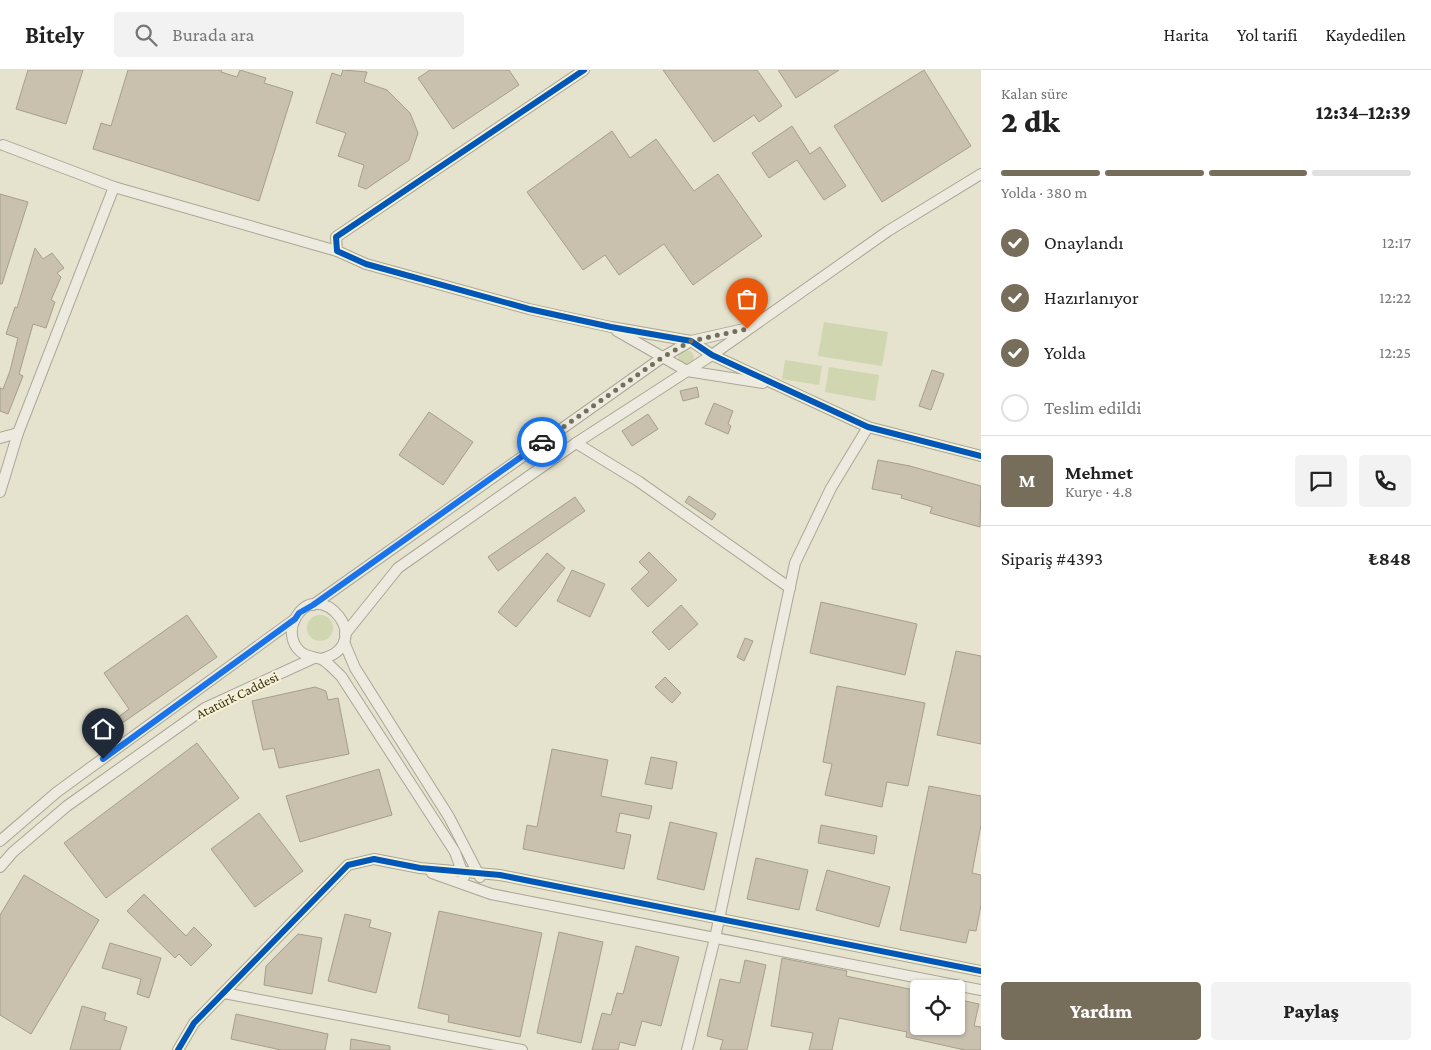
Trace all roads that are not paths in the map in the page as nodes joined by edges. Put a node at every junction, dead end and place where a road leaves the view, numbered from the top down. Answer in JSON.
{"nodes":[{"id":1,"x":584,"y":70,"type":"edge"},
{"id":2,"x":3,"y":146,"type":"dead end"},
{"id":3,"x":981,"y":174,"type":"edge"},
{"id":4,"x":114,"y":187,"type":"junction"},
{"id":5,"x":337,"y":251,"type":"junction"},
{"id":6,"x":611,"y":327,"type":"junction"},
{"id":7,"x":747,"y":329,"type":"junction"},
{"id":8,"x":691,"y":341,"type":"junction"},
{"id":9,"x":712,"y":355,"type":"junction"},
{"id":10,"x":663,"y":357,"type":"junction"},
{"id":11,"x":687,"y":371,"type":"junction"},
{"id":12,"x":774,"y":384,"type":"junction"},
{"id":13,"x":868,"y":427,"type":"junction"},
{"id":14,"x":18,"y":433,"type":"junction"},
{"id":15,"x":0,"y":438,"type":"edge"},
{"id":16,"x":576,"y":443,"type":"junction"},
{"id":17,"x":981,"y":456,"type":"edge"},
{"id":18,"x":0,"y":492,"type":"edge"},
{"id":19,"x":790,"y":588,"type":"junction"},
{"id":20,"x":313,"y":605,"type":"junction"},
{"id":21,"x":295,"y":619,"type":"junction"},
{"id":22,"x":344,"y":638,"type":"junction"},
{"id":23,"x":318,"y":658,"type":"junction"},
{"id":24,"x":0,"y":841,"type":"edge"},
{"id":25,"x":0,"y":867,"type":"edge"},
{"id":26,"x":420,"y":868,"type":"junction"},
{"id":27,"x":462,"y":872,"type":"junction"},
{"id":28,"x":480,"y":873,"type":"junction"},
{"id":29,"x":467,"y":885,"type":"junction"},
{"id":30,"x":480,"y":890,"type":"junction"},
{"id":31,"x":718,"y":919,"type":"junction"},
{"id":32,"x":715,"y":938,"type":"junction"},
{"id":33,"x":981,"y":971,"type":"edge"},
{"id":34,"x":981,"y":990,"type":"edge"},
{"id":35,"x":224,"y":993,"type":"junction"},
{"id":36,"x":178,"y":1050,"type":"edge"},
{"id":37,"x":522,"y":1050,"type":"edge"},
{"id":38,"x":687,"y":1050,"type":"edge"}],
"edges":[{"from":1,"to":5,"type":"street"},
{"from":2,"to":4,"type":"street"},
{"from":3,"to":7,"type":"street"},
{"from":4,"to":5,"type":"street"},
{"from":4,"to":14,"type":"street"},
{"from":5,"to":6,"type":"street"},
{"from":6,"to":8,"type":"street"},
{"from":6,"to":10,"type":"street"},
{"from":7,"to":8,"type":"street"},
{"from":7,"to":9,"type":"street"},
{"from":8,"to":9,"type":"street"},
{"from":8,"to":10,"type":"street"},
{"from":9,"to":11,"type":"street"},
{"from":9,"to":12,"type":"street"},
{"from":10,"to":11,"type":"street"},
{"from":10,"to":20,"type":"street"},
{"from":11,"to":12,"type":"street"},
{"from":11,"to":16,"type":"street"},
{"from":12,"to":13,"type":"street"},
{"from":13,"to":17,"type":"street"},
{"from":13,"to":19,"type":"street"},
{"from":14,"to":15,"type":"street"},
{"from":14,"to":18,"type":"street"},
{"from":16,"to":19,"type":"street"},
{"from":16,"to":22,"type":"street"},
{"from":19,"to":31,"type":"street"},
{"from":20,"to":21,"type":"street"},
{"from":20,"to":22,"type":"street"},
{"from":21,"to":23,"type":"street"},
{"from":21,"to":24,"type":"street","name":"Atatürk Caddesi"},
{"from":22,"to":23,"type":"street"},
{"from":22,"to":28,"type":"street"},
{"from":23,"to":25,"type":"street","name":"Atatürk Caddesi"},
{"from":23,"to":27,"type":"street"},
{"from":26,"to":27,"type":"street"},
{"from":26,"to":29,"type":"street"},
{"from":26,"to":35,"type":"street"},
{"from":27,"to":28,"type":"street"},
{"from":27,"to":29,"type":"street"},
{"from":28,"to":30,"type":"street"},
{"from":28,"to":31,"type":"street"},
{"from":29,"to":30,"type":"street"},
{"from":30,"to":32,"type":"street"},
{"from":31,"to":32,"type":"street"},
{"from":31,"to":33,"type":"street"},
{"from":32,"to":34,"type":"street"},
{"from":32,"to":38,"type":"street"},
{"from":35,"to":36,"type":"street"},
{"from":35,"to":37,"type":"street"}]}
